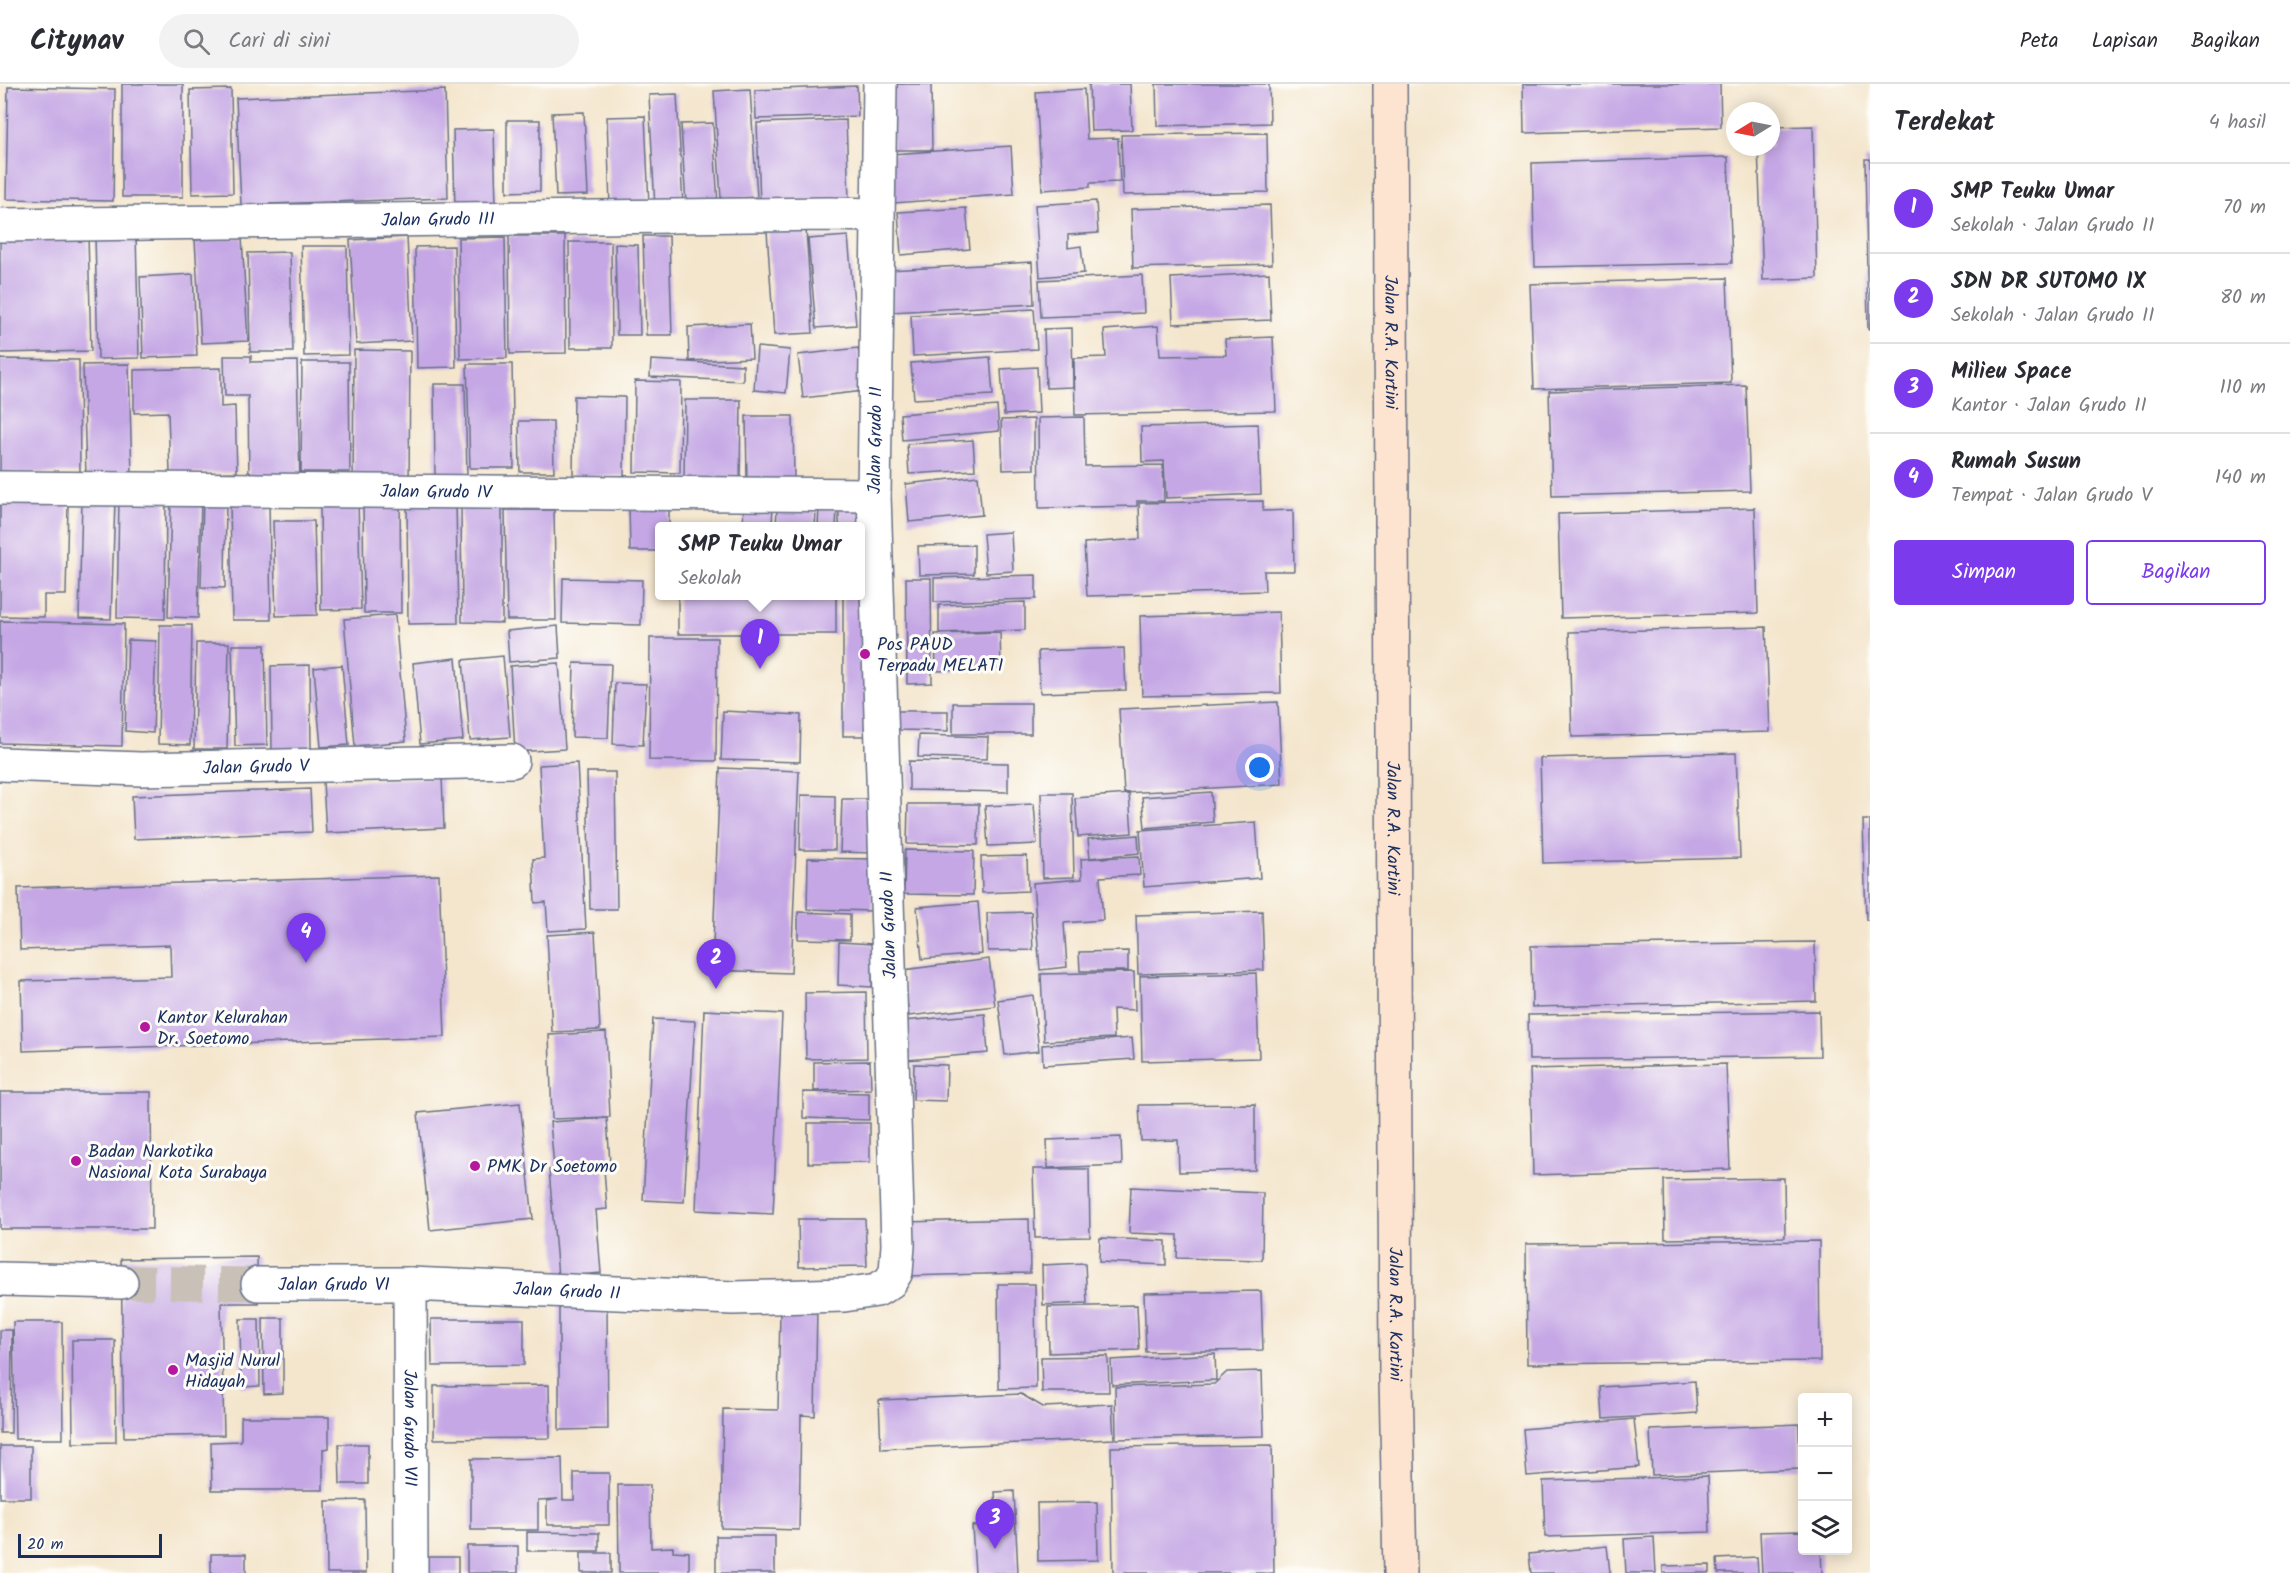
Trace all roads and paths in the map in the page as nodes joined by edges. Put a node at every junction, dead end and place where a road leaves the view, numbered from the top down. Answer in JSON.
{"nodes":[{"id":1,"x":880,"y":84,"type":"edge"},
{"id":2,"x":1389,"y":84,"type":"edge"},
{"id":3,"x":877,"y":215,"type":"junction"},
{"id":4,"x":0,"y":225,"type":"edge"},
{"id":5,"x":0,"y":488,"type":"edge"},
{"id":6,"x":874,"y":495,"type":"junction"},
{"id":7,"x":512,"y":761,"type":"dead end"},
{"id":8,"x":0,"y":764,"type":"edge"},
{"id":9,"x":0,"y":1279,"type":"edge"},
{"id":10,"x":121,"y":1282,"type":"tunnel mouth"},
{"id":11,"x":258,"y":1284,"type":"tunnel mouth"},
{"id":12,"x":410,"y":1284,"type":"junction"},
{"id":13,"x":411,"y":1573,"type":"edge"},
{"id":14,"x":1400,"y":1573,"type":"edge"}],
"edges":[{"from":1,"to":3,"type":"street","name":"Jalan Grudo II"},
{"from":2,"to":14,"type":"street","name":"Jalan R.A. Kartini"},
{"from":3,"to":4,"type":"street","name":"Jalan Grudo III"},
{"from":3,"to":6,"type":"street","name":"Jalan Grudo II"},
{"from":5,"to":6,"type":"street","name":"Jalan Grudo IV"},
{"from":6,"to":12,"type":"street","name":"Jalan Grudo II"},
{"from":7,"to":8,"type":"street","name":"Jalan Grudo V"},
{"from":9,"to":10,"type":"street"},
{"from":11,"to":12,"type":"street","name":"Jalan Grudo VI"},
{"from":12,"to":13,"type":"street","name":"Jalan Grudo VII"}]}
